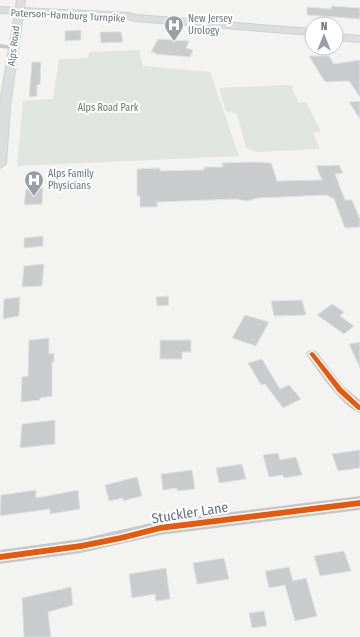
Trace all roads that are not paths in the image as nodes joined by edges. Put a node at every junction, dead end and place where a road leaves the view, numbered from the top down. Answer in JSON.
{"nodes":[{"id":1,"x":21,"y":0,"type":"edge"},
{"id":2,"x":0,"y":11,"type":"edge"},
{"id":3,"x":18,"y":12,"type":"junction"},
{"id":4,"x":304,"y":33,"type":"edge"},
{"id":5,"x":344,"y":35,"type":"edge"},
{"id":6,"x":360,"y":36,"type":"edge"},
{"id":7,"x":344,"y":38,"type":"edge"},
{"id":8,"x":360,"y":39,"type":"edge"},
{"id":9,"x":0,"y":46,"type":"edge"},
{"id":10,"x":14,"y":47,"type":"junction"},
{"id":11,"x":1,"y":135,"type":"edge"},
{"id":12,"x":0,"y":164,"type":"edge"},
{"id":13,"x":312,"y":354,"type":"dead end"},
{"id":14,"x":360,"y":408,"type":"edge"},
{"id":15,"x":360,"y":503,"type":"edge"},
{"id":16,"x":0,"y":557,"type":"edge"}],
"edges":[{"from":1,"to":3,"type":"main road","name":"Alps Road"},
{"from":2,"to":3,"type":"main road","name":"Paterson-Hamburg Turnpike"},
{"from":3,"to":4,"type":"main road","name":"Paterson-Hamburg Turnpike"},
{"from":3,"to":10,"type":"main road","name":"Alps Road"},
{"from":5,"to":6,"type":"main road"},
{"from":7,"to":8,"type":"main road"},
{"from":9,"to":10,"type":"street"},
{"from":10,"to":11,"type":"main road","name":"Alps Road"},
{"from":11,"to":12,"type":"main road","name":"Alps Road"},
{"from":13,"to":14,"type":"street"},
{"from":15,"to":16,"type":"street","name":"Stuckler Lane"}]}
